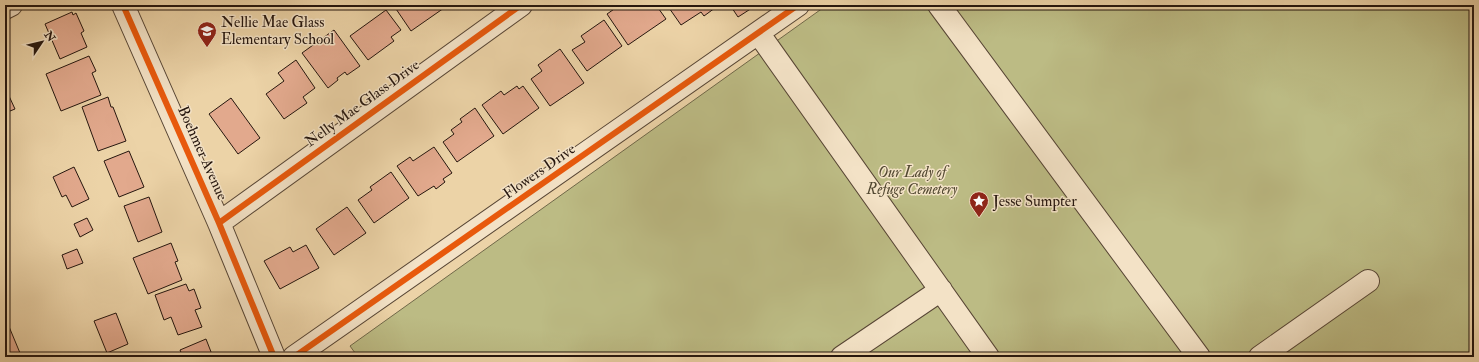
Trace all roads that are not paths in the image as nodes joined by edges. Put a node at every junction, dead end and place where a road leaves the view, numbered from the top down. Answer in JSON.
{"nodes":[{"id":1,"x":11,"y":5,"type":"edge"},
{"id":2,"x":123,"y":5,"type":"edge"},
{"id":3,"x":521,"y":5,"type":"edge"},
{"id":4,"x":798,"y":5,"type":"edge"},
{"id":5,"x":938,"y":5,"type":"edge"},
{"id":6,"x":5,"y":8,"type":"edge"},
{"id":7,"x":758,"y":34,"type":"junction"},
{"id":8,"x":219,"y":223,"type":"junction"},
{"id":9,"x":1368,"y":281,"type":"dead end"},
{"id":10,"x":941,"y":290,"type":"junction"},
{"id":11,"x":274,"y":357,"type":"edge"},
{"id":12,"x":294,"y":357,"type":"edge"},
{"id":13,"x":842,"y":357,"type":"edge"},
{"id":14,"x":988,"y":357,"type":"edge"},
{"id":15,"x":1199,"y":357,"type":"edge"},
{"id":16,"x":1260,"y":357,"type":"edge"}],
"edges":[{"from":1,"to":6,"type":"street"},
{"from":2,"to":8,"type":"street","name":"Boehmer Avenue"},
{"from":3,"to":8,"type":"street","name":"Nelly Mae Glass Drive"},
{"from":4,"to":7,"type":"street","name":"Flowers Drive"},
{"from":5,"to":15,"type":"street"},
{"from":7,"to":10,"type":"street"},
{"from":7,"to":12,"type":"street","name":"Flowers Drive"},
{"from":8,"to":11,"type":"street","name":"Boehmer Avenue"},
{"from":9,"to":16,"type":"street"},
{"from":10,"to":13,"type":"street"},
{"from":10,"to":14,"type":"street"}]}
